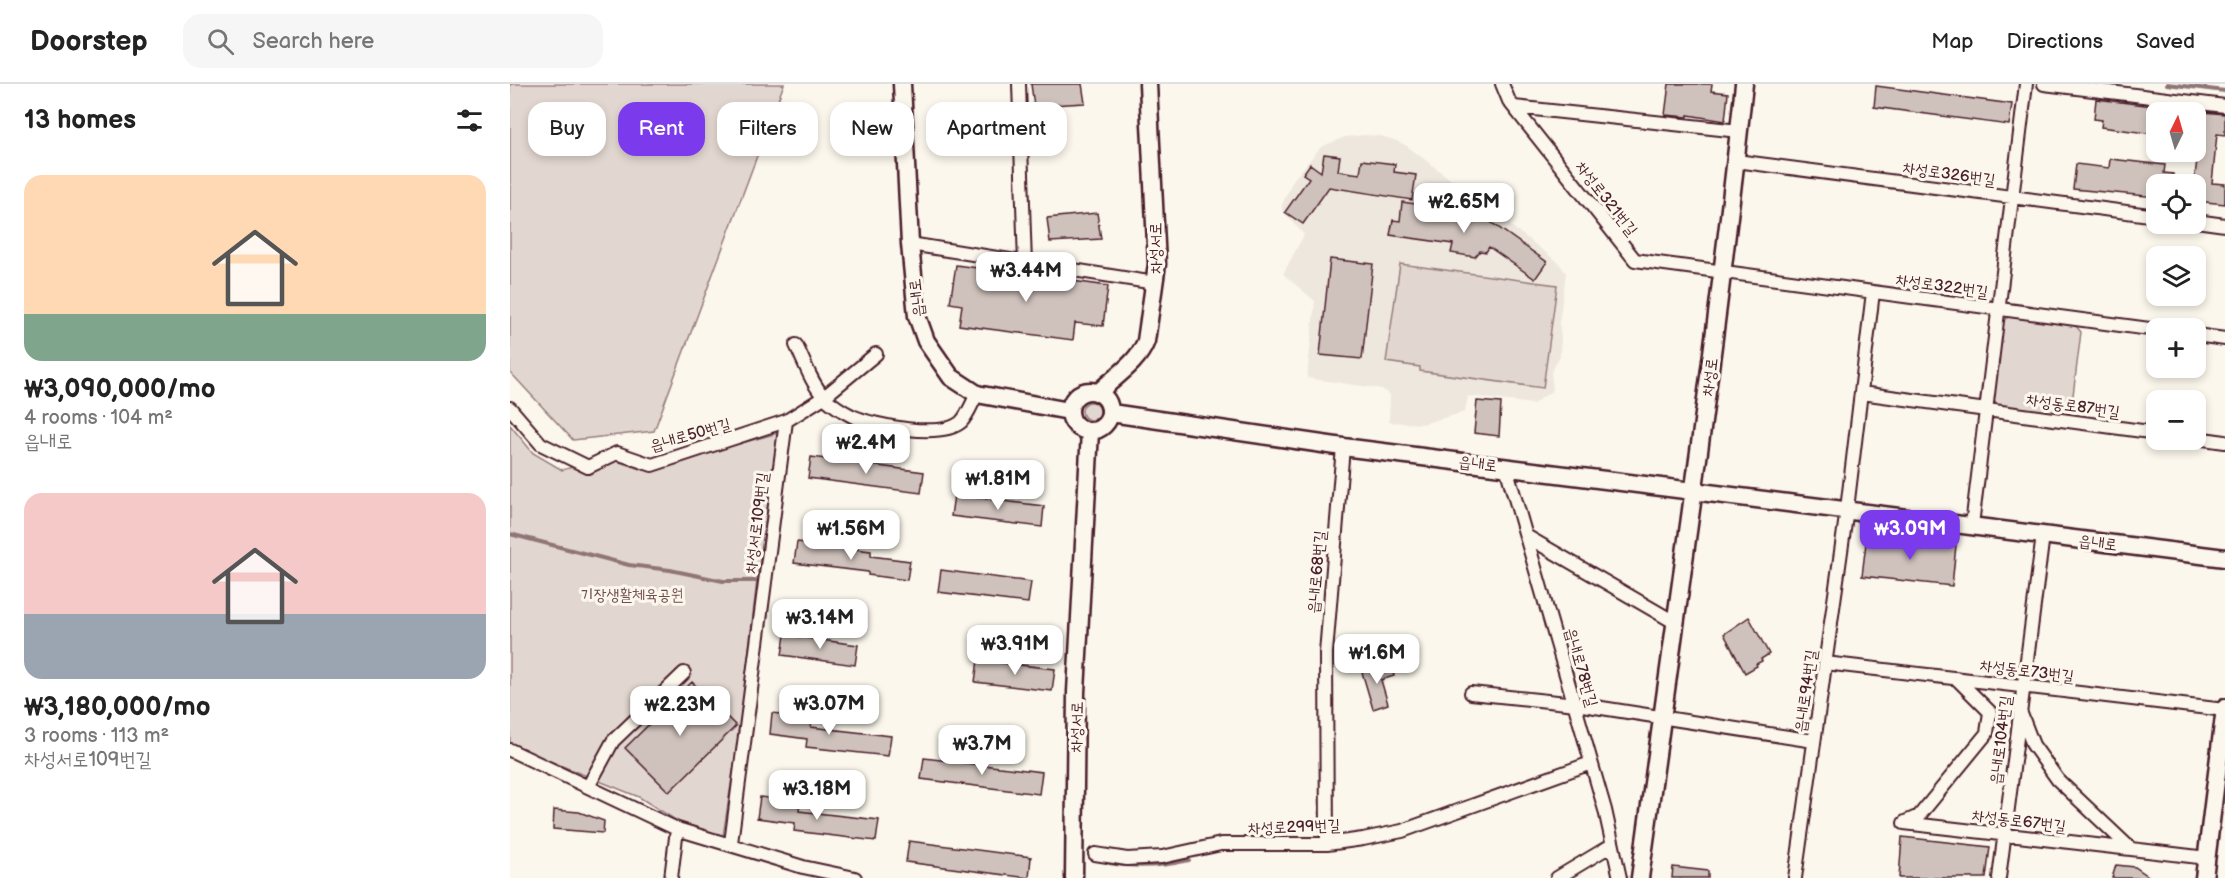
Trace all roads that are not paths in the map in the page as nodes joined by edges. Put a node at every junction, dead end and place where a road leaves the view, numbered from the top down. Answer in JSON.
{"nodes":[{"id":1,"x":902,"y":84,"type":"edge"},
{"id":2,"x":1019,"y":84,"type":"edge"},
{"id":3,"x":1148,"y":84,"type":"edge"},
{"id":4,"x":1502,"y":84,"type":"edge"},
{"id":5,"x":1744,"y":84,"type":"edge"},
{"id":6,"x":2026,"y":84,"type":"edge"},
{"id":7,"x":2044,"y":84,"type":"edge"},
{"id":8,"x":2225,"y":106,"type":"edge"},
{"id":9,"x":1514,"y":107,"type":"junction"},
{"id":10,"x":1739,"y":131,"type":"junction"},
{"id":11,"x":1736,"y":161,"type":"junction"},
{"id":12,"x":2012,"y":198,"type":"junction"},
{"id":13,"x":2146,"y":215,"type":"edge"},
{"id":14,"x":2206,"y":222,"type":"edge"},
{"id":15,"x":2225,"y":225,"type":"edge"},
{"id":16,"x":910,"y":244,"type":"junction"},
{"id":17,"x":1025,"y":264,"type":"junction"},
{"id":18,"x":1723,"y":273,"type":"junction"},
{"id":19,"x":1155,"y":283,"type":"junction"},
{"id":20,"x":1873,"y":292,"type":"junction"},
{"id":21,"x":1998,"y":309,"type":"junction"},
{"id":22,"x":2146,"y":329,"type":"edge"},
{"id":23,"x":2206,"y":336,"type":"edge"},
{"id":24,"x":2225,"y":339,"type":"edge"},
{"id":25,"x":796,"y":345,"type":"dead end"},
{"id":26,"x":876,"y":354,"type":"dead end"},
{"id":27,"x":1098,"y":393,"type":"junction"},
{"id":28,"x":1861,"y":393,"type":"junction"},
{"id":29,"x":977,"y":394,"type":"junction"},
{"id":30,"x":824,"y":397,"type":"junction"},
{"id":31,"x":510,"y":408,"type":"edge"},
{"id":32,"x":1986,"y":410,"type":"junction"},
{"id":33,"x":1069,"y":411,"type":"junction"},
{"id":34,"x":1111,"y":413,"type":"junction"},
{"id":35,"x":786,"y":421,"type":"junction"},
{"id":36,"x":1090,"y":432,"type":"junction"},
{"id":37,"x":2146,"y":432,"type":"edge"},
{"id":38,"x":2206,"y":439,"type":"edge"},
{"id":39,"x":2225,"y":442,"type":"edge"},
{"id":40,"x":1344,"y":447,"type":"junction"},
{"id":41,"x":1506,"y":467,"type":"junction"},
{"id":42,"x":1694,"y":490,"type":"junction"},
{"id":43,"x":1847,"y":509,"type":"junction"},
{"id":44,"x":1972,"y":525,"type":"junction"},
{"id":45,"x":2043,"y":534,"type":"junction"},
{"id":46,"x":1526,"y":536,"type":"junction"},
{"id":47,"x":2225,"y":558,"type":"edge"},
{"id":48,"x":1676,"y":623,"type":"junction"},
{"id":49,"x":1825,"y":663,"type":"junction"},
{"id":50,"x":684,"y":673,"type":"dead end"},
{"id":51,"x":1956,"y":678,"type":"junction"},
{"id":52,"x":2024,"y":686,"type":"junction"},
{"id":53,"x":1471,"y":693,"type":"dead end"},
{"id":54,"x":1575,"y":704,"type":"junction"},
{"id":55,"x":2225,"y":709,"type":"edge"},
{"id":56,"x":2020,"y":712,"type":"junction"},
{"id":57,"x":1662,"y":718,"type":"junction"},
{"id":58,"x":1814,"y":741,"type":"junction"},
{"id":59,"x":510,"y":750,"type":"edge"},
{"id":60,"x":1591,"y":763,"type":"junction"},
{"id":61,"x":588,"y":787,"type":"junction"},
{"id":62,"x":677,"y":829,"type":"junction"},
{"id":63,"x":2005,"y":835,"type":"junction"},
{"id":64,"x":730,"y":843,"type":"junction"},
{"id":65,"x":1327,"y":844,"type":"junction"},
{"id":66,"x":1612,"y":845,"type":"junction"},
{"id":67,"x":2131,"y":849,"type":"junction"},
{"id":68,"x":1095,"y":854,"type":"dead end"},
{"id":69,"x":2207,"y":858,"type":"junction"},
{"id":70,"x":803,"y":872,"type":"edge"},
{"id":71,"x":671,"y":878,"type":"edge"},
{"id":72,"x":855,"y":878,"type":"edge"},
{"id":73,"x":1074,"y":878,"type":"edge"},
{"id":74,"x":1557,"y":878,"type":"edge"},
{"id":75,"x":1620,"y":878,"type":"edge"},
{"id":76,"x":1640,"y":878,"type":"edge"},
{"id":77,"x":1795,"y":878,"type":"edge"},
{"id":78,"x":1999,"y":878,"type":"edge"},
{"id":79,"x":2204,"y":878,"type":"edge"}],
"edges":[{"from":1,"to":16,"type":"main road","name":"읍내로"},
{"from":2,"to":17,"type":"street"},
{"from":3,"to":19,"type":"main road","name":"차성서로"},
{"from":4,"to":9,"type":"street","name":"차성로321번길"},
{"from":5,"to":10,"type":"main road","name":"차성로"},
{"from":6,"to":12,"type":"street"},
{"from":7,"to":8,"type":"street"},
{"from":9,"to":10,"type":"street"},
{"from":9,"to":18,"type":"street","name":"차성로321번길"},
{"from":10,"to":11,"type":"main road","name":"차성로"},
{"from":11,"to":12,"type":"street","name":"차성로326번길"},
{"from":11,"to":18,"type":"main road","name":"차성로"},
{"from":12,"to":13,"type":"street","name":"차성로326번길"},
{"from":12,"to":21,"type":"street"},
{"from":14,"to":15,"type":"street"},
{"from":16,"to":17,"type":"street"},
{"from":16,"to":29,"type":"main road","name":"읍내로"},
{"from":17,"to":19,"type":"street"},
{"from":18,"to":20,"type":"street","name":"차성로322번길"},
{"from":18,"to":42,"type":"main road","name":"차성로"},
{"from":19,"to":27,"type":"main road","name":"차성서로"},
{"from":20,"to":21,"type":"street","name":"차성로322번길"},
{"from":20,"to":28,"type":"street"},
{"from":21,"to":22,"type":"street","name":"차성로322번길"},
{"from":21,"to":32,"type":"street"},
{"from":23,"to":24,"type":"street"},
{"from":25,"to":30,"type":"street"},
{"from":26,"to":30,"type":"street","name":"읍내로50번길"},
{"from":27,"to":33,"type":"main road"},
{"from":27,"to":34,"type":"main road"},
{"from":28,"to":32,"type":"street","name":"차성동로87번길"},
{"from":28,"to":43,"type":"street"},
{"from":29,"to":30,"type":"street"},
{"from":29,"to":33,"type":"main road","name":"읍내로"},
{"from":30,"to":35,"type":"street","name":"읍내로50번길"},
{"from":31,"to":35,"type":"street","name":"읍내로50번길"},
{"from":32,"to":37,"type":"street","name":"차성동로87번길"},
{"from":32,"to":44,"type":"street"},
{"from":33,"to":36,"type":"main road"},
{"from":34,"to":36,"type":"main road"},
{"from":34,"to":40,"type":"main road","name":"읍내로"},
{"from":35,"to":64,"type":"street","name":"차성서로109번길"},
{"from":36,"to":73,"type":"main road","name":"차성서로"},
{"from":38,"to":39,"type":"street"},
{"from":40,"to":41,"type":"main road","name":"읍내로"},
{"from":40,"to":65,"type":"street","name":"읍내로68번길"},
{"from":41,"to":42,"type":"main road","name":"읍내로"},
{"from":41,"to":46,"type":"street","name":"읍내로78번길"},
{"from":42,"to":43,"type":"main road","name":"읍내로"},
{"from":42,"to":48,"type":"main road","name":"차성로"},
{"from":43,"to":44,"type":"main road","name":"읍내로"},
{"from":43,"to":49,"type":"street","name":"읍내로94번길"},
{"from":44,"to":45,"type":"main road","name":"읍내로"},
{"from":45,"to":47,"type":"main road","name":"읍내로"},
{"from":45,"to":52,"type":"street","name":"읍내로104번길"},
{"from":46,"to":48,"type":"street"},
{"from":46,"to":54,"type":"street","name":"읍내로78번길"},
{"from":48,"to":57,"type":"main road","name":"차성로"},
{"from":49,"to":51,"type":"street","name":"차성동로73번길"},
{"from":49,"to":58,"type":"street","name":"읍내로94번길"},
{"from":50,"to":61,"type":"street"},
{"from":51,"to":52,"type":"street","name":"차성동로73번길"},
{"from":51,"to":63,"type":"street","name":"차성동로67번길"},
{"from":52,"to":55,"type":"street","name":"차성동로73번길"},
{"from":52,"to":56,"type":"street","name":"읍내로104번길"},
{"from":53,"to":54,"type":"street"},
{"from":54,"to":57,"type":"street"},
{"from":54,"to":60,"type":"street","name":"읍내로78번길"},
{"from":55,"to":69,"type":"main road"},
{"from":56,"to":63,"type":"street","name":"읍내로104번길"},
{"from":56,"to":67,"type":"street","name":"차성동로67번길"},
{"from":57,"to":58,"type":"street"},
{"from":57,"to":76,"type":"main road","name":"차성로"},
{"from":58,"to":77,"type":"street","name":"읍내로94번길"},
{"from":59,"to":61,"type":"street"},
{"from":60,"to":65,"type":"street","name":"차성로299번길"},
{"from":60,"to":66,"type":"street","name":"읍내로78번길"},
{"from":61,"to":62,"type":"street"},
{"from":62,"to":64,"type":"street"},
{"from":62,"to":71,"type":"street"},
{"from":63,"to":67,"type":"street","name":"차성동로67번길"},
{"from":63,"to":78,"type":"street","name":"읍내로104번길"},
{"from":64,"to":70,"type":"street"},
{"from":65,"to":68,"type":"street","name":"차성로299번길"},
{"from":66,"to":74,"type":"street"},
{"from":66,"to":75,"type":"street","name":"읍내로78번길"},
{"from":67,"to":69,"type":"street","name":"차성동로67번길"},
{"from":69,"to":79,"type":"main road"},
{"from":70,"to":72,"type":"street"}]}
